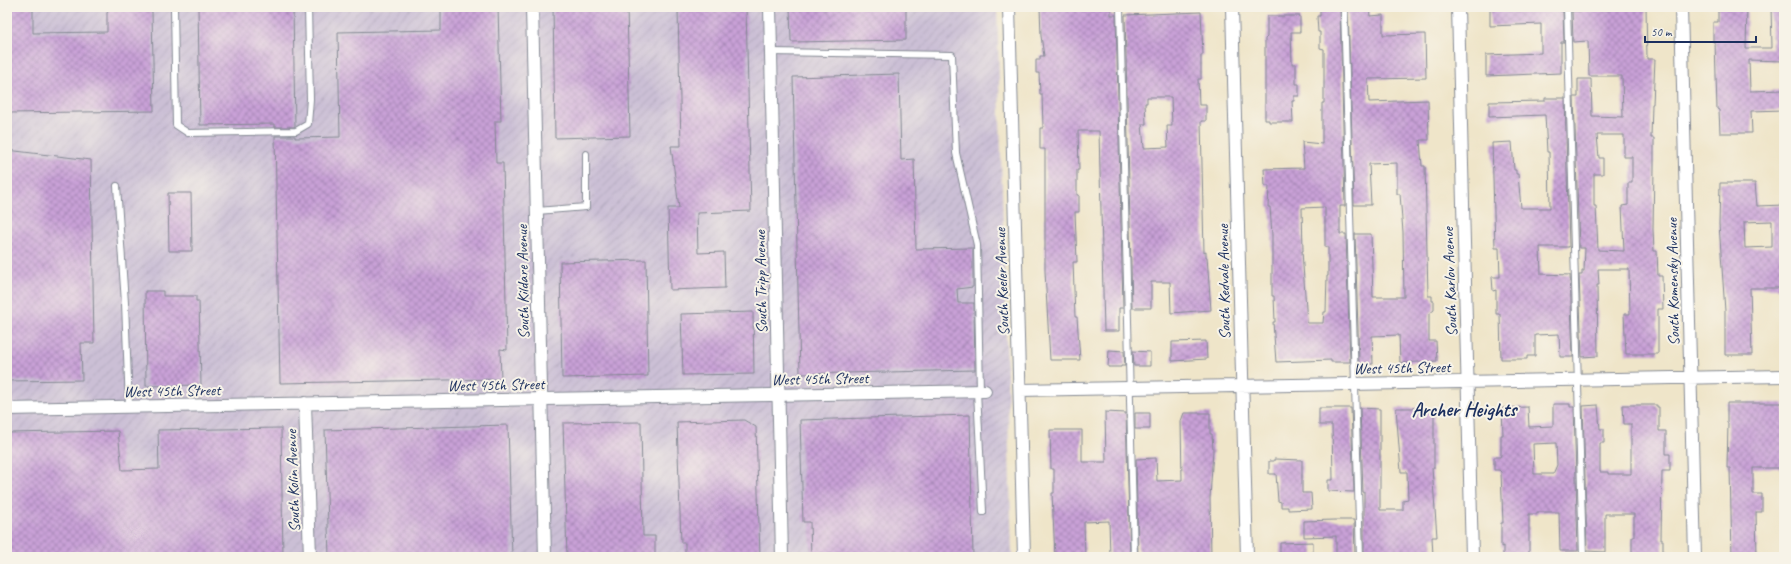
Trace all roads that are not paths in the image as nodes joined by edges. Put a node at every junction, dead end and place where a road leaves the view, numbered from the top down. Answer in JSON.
{"nodes":[{"id":1,"x":174,"y":7,"type":"edge"},
{"id":2,"x":308,"y":7,"type":"edge"},
{"id":3,"x":532,"y":7,"type":"edge"},
{"id":4,"x":770,"y":7,"type":"edge"},
{"id":5,"x":1009,"y":7,"type":"edge"},
{"id":6,"x":1120,"y":7,"type":"edge"},
{"id":7,"x":1232,"y":7,"type":"edge"},
{"id":8,"x":1344,"y":7,"type":"edge"},
{"id":9,"x":1458,"y":7,"type":"edge"},
{"id":10,"x":1567,"y":7,"type":"edge"},
{"id":11,"x":1681,"y":7,"type":"edge"},
{"id":12,"x":771,"y":52,"type":"junction"},
{"id":13,"x":586,"y":154,"type":"dead end"},
{"id":14,"x":117,"y":186,"type":"dead end"},
{"id":15,"x":537,"y":211,"type":"junction"},
{"id":16,"x":1784,"y":376,"type":"edge"},
{"id":17,"x":1690,"y":378,"type":"junction"},
{"id":18,"x":1578,"y":380,"type":"junction"},
{"id":19,"x":1467,"y":382,"type":"junction"},
{"id":20,"x":1355,"y":384,"type":"junction"},
{"id":21,"x":1242,"y":387,"type":"junction"},
{"id":22,"x":1130,"y":388,"type":"junction"},
{"id":23,"x":1020,"y":390,"type":"junction"},
{"id":24,"x":981,"y":391,"type":"junction"},
{"id":25,"x":779,"y":394,"type":"junction"},
{"id":26,"x":541,"y":399,"type":"junction"},
{"id":27,"x":305,"y":403,"type":"junction"},
{"id":28,"x":129,"y":406,"type":"junction"},
{"id":29,"x":7,"y":408,"type":"edge"},
{"id":30,"x":983,"y":512,"type":"dead end"},
{"id":31,"x":310,"y":557,"type":"edge"},
{"id":32,"x":545,"y":557,"type":"edge"},
{"id":33,"x":782,"y":557,"type":"edge"},
{"id":34,"x":1024,"y":557,"type":"edge"},
{"id":35,"x":1134,"y":557,"type":"edge"},
{"id":36,"x":1247,"y":557,"type":"edge"},
{"id":37,"x":1360,"y":557,"type":"edge"},
{"id":38,"x":1472,"y":557,"type":"edge"},
{"id":39,"x":1583,"y":557,"type":"edge"},
{"id":40,"x":1695,"y":557,"type":"edge"}],
"edges":[{"from":1,"to":2,"type":"lane"},
{"from":3,"to":15,"type":"street","name":"South Kildare Avenue"},
{"from":4,"to":12,"type":"street","name":"South Tripp Avenue"},
{"from":5,"to":23,"type":"street","name":"South Keeler Avenue"},
{"from":6,"to":22,"type":"lane"},
{"from":7,"to":21,"type":"street","name":"South Kedvale Avenue"},
{"from":8,"to":20,"type":"lane"},
{"from":9,"to":19,"type":"street","name":"South Karlov Avenue"},
{"from":10,"to":18,"type":"lane"},
{"from":11,"to":17,"type":"street","name":"South Komensky Avenue"},
{"from":12,"to":24,"type":"lane"},
{"from":12,"to":25,"type":"street","name":"South Tripp Avenue"},
{"from":13,"to":15,"type":"lane"},
{"from":14,"to":28,"type":"lane"},
{"from":15,"to":26,"type":"street","name":"South Kildare Avenue"},
{"from":16,"to":17,"type":"street","name":"West 45th Street"},
{"from":17,"to":18,"type":"street","name":"West 45th Street"},
{"from":17,"to":40,"type":"street","name":"South Komensky Avenue"},
{"from":18,"to":19,"type":"street","name":"West 45th Street"},
{"from":18,"to":39,"type":"lane"},
{"from":19,"to":20,"type":"street","name":"West 45th Street"},
{"from":19,"to":38,"type":"street","name":"South Karlov Avenue"},
{"from":20,"to":21,"type":"street","name":"West 45th Street"},
{"from":20,"to":37,"type":"lane"},
{"from":21,"to":22,"type":"street","name":"West 45th Street"},
{"from":21,"to":36,"type":"street","name":"South Kedvale Avenue"},
{"from":22,"to":23,"type":"street","name":"West 45th Street"},
{"from":22,"to":35,"type":"lane"},
{"from":23,"to":34,"type":"street","name":"South Keeler Avenue"},
{"from":24,"to":25,"type":"street","name":"West 45th Street"},
{"from":24,"to":30,"type":"lane"},
{"from":25,"to":26,"type":"street","name":"West 45th Street"},
{"from":25,"to":33,"type":"street","name":"South Tripp Avenue"},
{"from":26,"to":27,"type":"street","name":"West 45th Street"},
{"from":26,"to":32,"type":"street","name":"South Kildare Avenue"},
{"from":27,"to":28,"type":"street","name":"West 45th Street"},
{"from":27,"to":31,"type":"street","name":"South Kolin Avenue"},
{"from":28,"to":29,"type":"street","name":"West 45th Street"}]}
